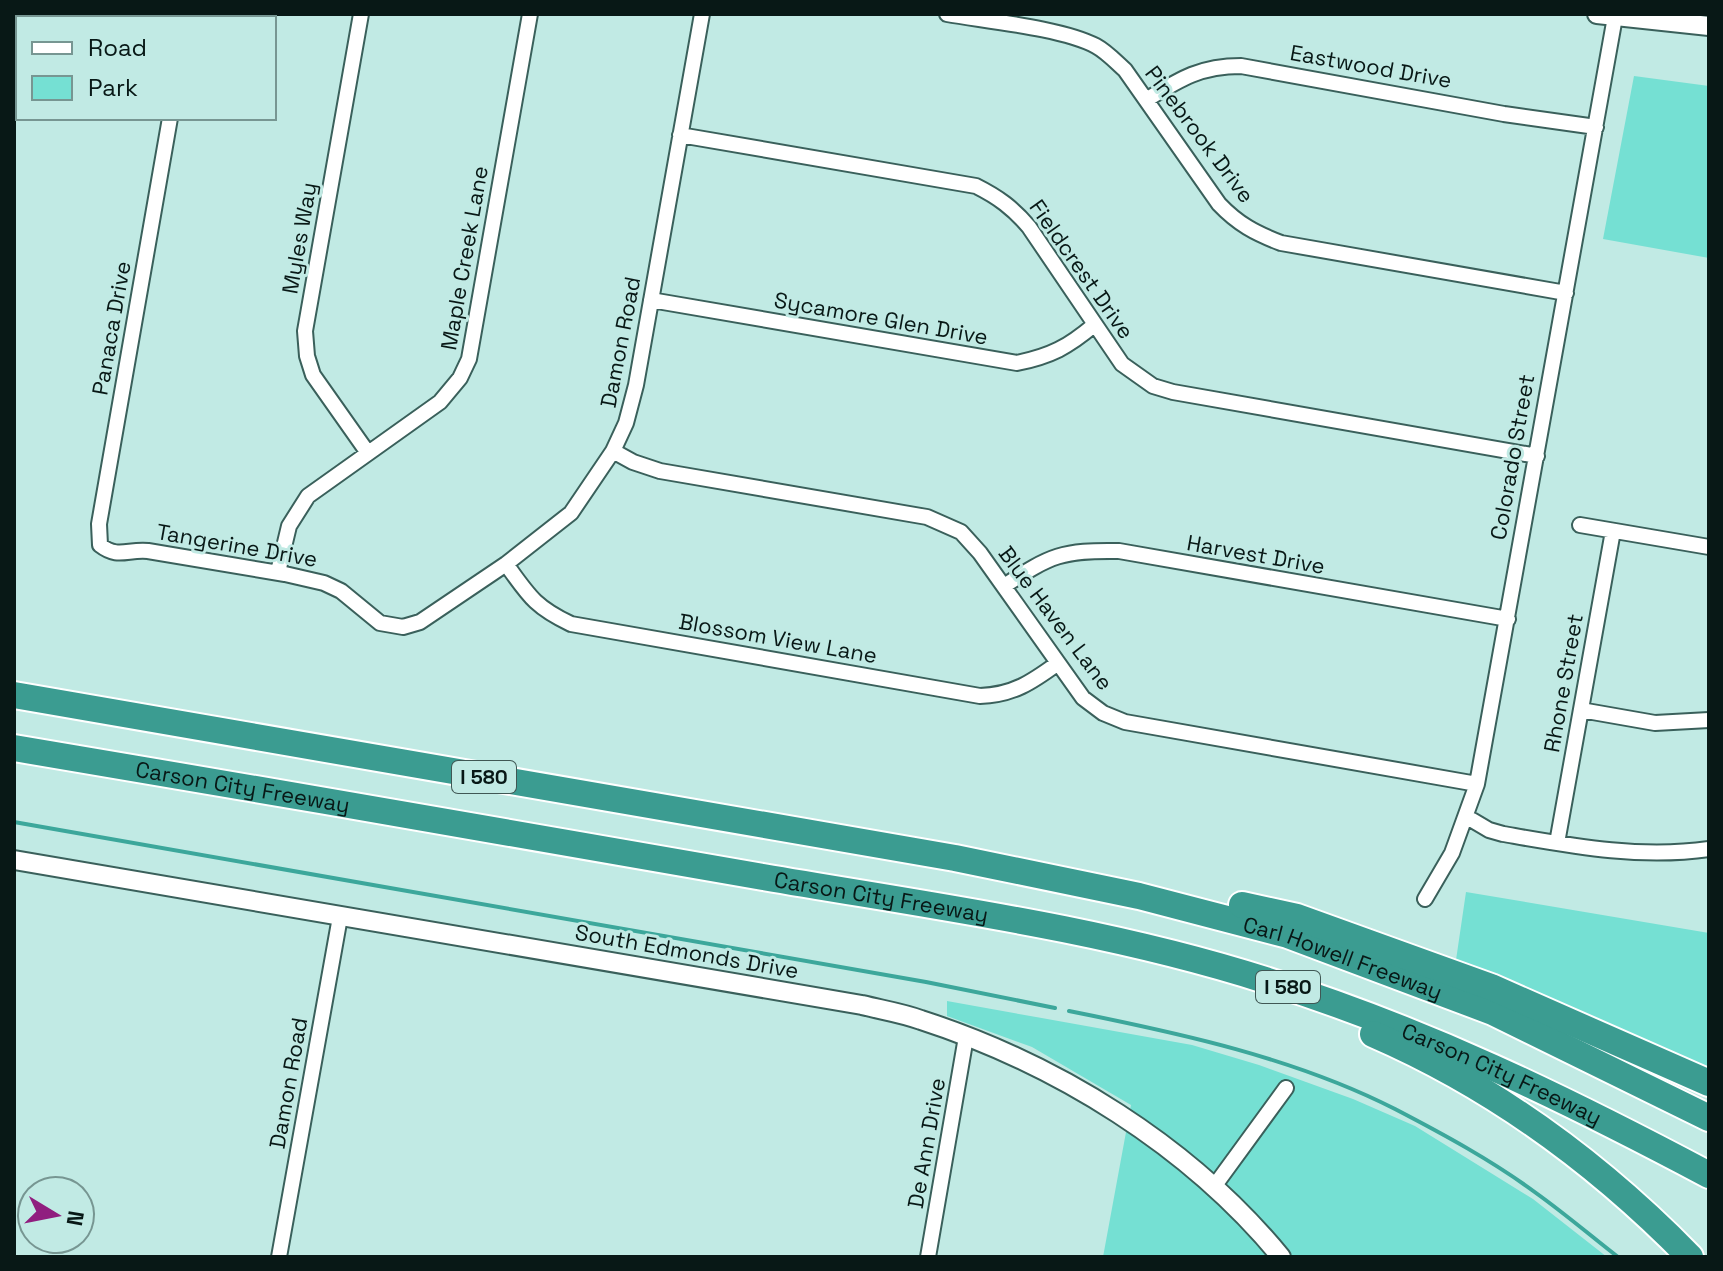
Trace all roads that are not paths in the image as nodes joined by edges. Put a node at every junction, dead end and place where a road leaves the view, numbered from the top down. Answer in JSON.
{"nodes":[{"id":1,"x":361,"y":14,"type":"edge"},
{"id":2,"x":530,"y":14,"type":"edge"},
{"id":3,"x":702,"y":14,"type":"edge"},
{"id":4,"x":947,"y":14,"type":"edge"},
{"id":5,"x":1609,"y":15,"type":"edge"},
{"id":6,"x":1709,"y":26,"type":"edge"},
{"id":7,"x":1146,"y":100,"type":"junction"},
{"id":8,"x":170,"y":120,"type":"edge"},
{"id":9,"x":1596,"y":127,"type":"junction"},
{"id":10,"x":680,"y":135,"type":"junction"},
{"id":11,"x":1566,"y":293,"type":"junction"},
{"id":12,"x":651,"y":300,"type":"junction"},
{"id":13,"x":1094,"y":325,"type":"junction"},
{"id":14,"x":613,"y":451,"type":"junction"},
{"id":15,"x":368,"y":453,"type":"junction"},
{"id":16,"x":1537,"y":456,"type":"junction"},
{"id":17,"x":1580,"y":525,"type":"dead end"},
{"id":18,"x":1613,"y":531,"type":"junction"},
{"id":19,"x":100,"y":545,"type":"joint"},
{"id":20,"x":1709,"y":547,"type":"edge"},
{"id":21,"x":506,"y":564,"type":"junction"},
{"id":22,"x":278,"y":572,"type":"junction"},
{"id":23,"x":1004,"y":586,"type":"junction"},
{"id":24,"x":447,"y":604,"type":"joint"},
{"id":25,"x":1508,"y":619,"type":"junction"},
{"id":26,"x":1058,"y":663,"type":"junction"},
{"id":27,"x":14,"y":695,"type":"edge"},
{"id":28,"x":1581,"y":710,"type":"junction"},
{"id":29,"x":1709,"y":720,"type":"edge"},
{"id":30,"x":14,"y":748,"type":"edge"},
{"id":31,"x":1477,"y":784,"type":"junction"},
{"id":32,"x":1467,"y":817,"type":"junction"},
{"id":33,"x":1557,"y":843,"type":"junction"},
{"id":34,"x":1709,"y":849,"type":"edge"},
{"id":35,"x":955,"y":858,"type":"junction"},
{"id":36,"x":14,"y":860,"type":"edge"},
{"id":37,"x":838,"y":890,"type":"junction"},
{"id":38,"x":1425,"y":899,"type":"dead end"},
{"id":39,"x":340,"y":917,"type":"junction"},
{"id":40,"x":966,"y":1037,"type":"junction"},
{"id":41,"x":1709,"y":1083,"type":"edge"},
{"id":42,"x":1286,"y":1088,"type":"dead end"},
{"id":43,"x":1709,"y":1118,"type":"edge"},
{"id":44,"x":1709,"y":1175,"type":"edge"},
{"id":45,"x":1213,"y":1188,"type":"junction"},
{"id":46,"x":279,"y":1257,"type":"edge"},
{"id":47,"x":928,"y":1257,"type":"edge"},
{"id":48,"x":1281,"y":1257,"type":"edge"},
{"id":49,"x":1690,"y":1257,"type":"edge"}],
"edges":[{"from":1,"to":15,"type":"street","name":"Myles Way"},
{"from":2,"to":15,"type":"street","name":"Maple Creek Lane"},
{"from":3,"to":10,"type":"street","name":"Damon Road"},
{"from":4,"to":7,"type":"street","name":"Pinebrook Drive"},
{"from":5,"to":6,"type":"street"},
{"from":5,"to":9,"type":"street","name":"Colorado Street"},
{"from":7,"to":9,"type":"street","name":"Eastwood Drive"},
{"from":7,"to":11,"type":"street","name":"Pinebrook Drive"},
{"from":8,"to":19,"type":"street","name":"Panaca Drive"},
{"from":9,"to":11,"type":"street","name":"Colorado Street"},
{"from":10,"to":12,"type":"street","name":"Damon Road"},
{"from":10,"to":13,"type":"street","name":"Fieldcrest Drive"},
{"from":11,"to":16,"type":"street","name":"Colorado Street"},
{"from":12,"to":13,"type":"street","name":"Sycamore Glen Drive"},
{"from":12,"to":14,"type":"street","name":"Damon Road"},
{"from":13,"to":16,"type":"street","name":"Fieldcrest Drive"},
{"from":14,"to":21,"type":"street","name":"Damon Road"},
{"from":14,"to":23,"type":"street","name":"Blue Haven Lane"},
{"from":15,"to":22,"type":"street","name":"Maple Creek Lane"},
{"from":16,"to":25,"type":"street","name":"Colorado Street"},
{"from":17,"to":18,"type":"street"},
{"from":18,"to":20,"type":"street"},
{"from":18,"to":28,"type":"street","name":"Rhone Street"},
{"from":19,"to":22,"type":"street","name":"Tangerine Drive"},
{"from":21,"to":24,"type":"street","name":"Damon Road"},
{"from":21,"to":26,"type":"street","name":"Blossom View Lane"},
{"from":22,"to":24,"type":"street","name":"Tangerine Drive"},
{"from":23,"to":25,"type":"street","name":"Harvest Drive"},
{"from":23,"to":26,"type":"street","name":"Blue Haven Lane"},
{"from":25,"to":31,"type":"street","name":"Colorado Street"},
{"from":26,"to":31,"type":"street","name":"Blue Haven Lane"},
{"from":27,"to":35,"type":"highway","number":"I 580"},
{"from":28,"to":29,"type":"street"},
{"from":28,"to":33,"type":"street","name":"Rhone Street"},
{"from":30,"to":37,"type":"highway","name":"Carson City Freeway","number":"I 580"},
{"from":31,"to":32,"type":"street","name":"Colorado Street"},
{"from":32,"to":33,"type":"street"},
{"from":32,"to":38,"type":"street","name":"Colorado Street"},
{"from":33,"to":34,"type":"street"},
{"from":35,"to":41,"type":"highway"},
{"from":35,"to":43,"type":"highway","name":"Carl Howell Freeway","number":"I 580"},
{"from":36,"to":39,"type":"street","name":"South Edmonds Drive"},
{"from":37,"to":44,"type":"highway","name":"Carson City Freeway","number":"I 580"},
{"from":37,"to":49,"type":"highway"},
{"from":39,"to":40,"type":"street","name":"South Edmonds Drive"},
{"from":39,"to":46,"type":"street","name":"Damon Road"},
{"from":40,"to":45,"type":"street","name":"South Edmonds Drive"},
{"from":40,"to":47,"type":"street","name":"De Ann Drive"},
{"from":42,"to":45,"type":"street"},
{"from":45,"to":48,"type":"street","name":"South Edmonds Drive"}]}
